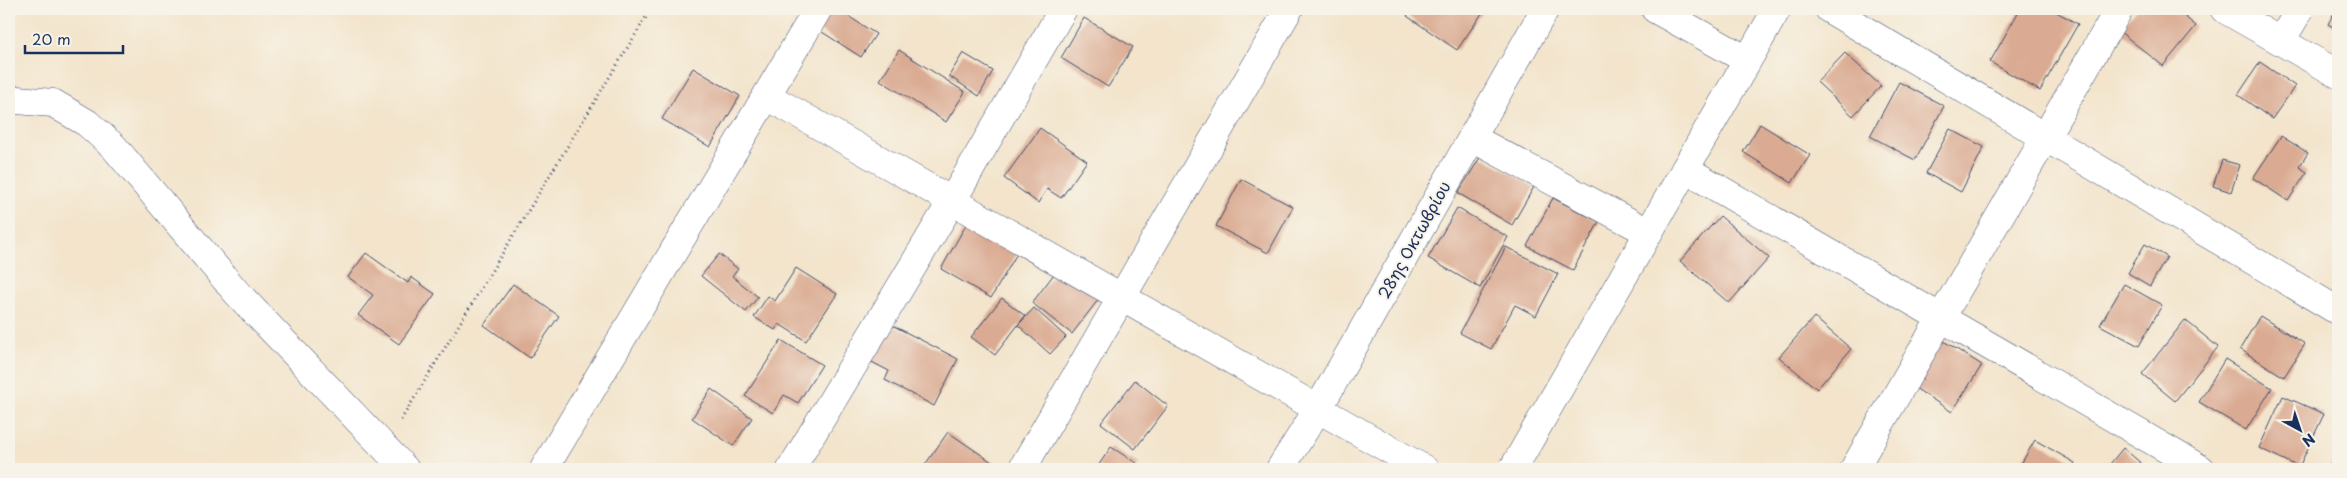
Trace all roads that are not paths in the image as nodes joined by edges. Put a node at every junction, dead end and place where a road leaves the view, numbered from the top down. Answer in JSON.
{"nodes":[{"id":1,"x":818,"y":9,"type":"edge"},
{"id":2,"x":1063,"y":9,"type":"edge"},
{"id":3,"x":1290,"y":9,"type":"edge"},
{"id":4,"x":1545,"y":9,"type":"edge"},
{"id":5,"x":1655,"y":9,"type":"edge"},
{"id":6,"x":1776,"y":9,"type":"edge"},
{"id":7,"x":1829,"y":9,"type":"edge"},
{"id":8,"x":2118,"y":9,"type":"edge"},
{"id":9,"x":2224,"y":9,"type":"edge"},
{"id":10,"x":2300,"y":9,"type":"edge"},
{"id":11,"x":2281,"y":41,"type":"junction"},
{"id":12,"x":1747,"y":60,"type":"junction"},
{"id":13,"x":2338,"y":74,"type":"edge"},
{"id":14,"x":767,"y":96,"type":"junction"},
{"id":15,"x":9,"y":102,"type":"edge"},
{"id":16,"x":1472,"y":138,"type":"junction"},
{"id":17,"x":2044,"y":138,"type":"junction"},
{"id":18,"x":1684,"y":169,"type":"junction"},
{"id":19,"x":952,"y":201,"type":"junction"},
{"id":20,"x":1648,"y":232,"type":"junction"},
{"id":21,"x":1122,"y":297,"type":"junction"},
{"id":22,"x":2338,"y":311,"type":"edge"},
{"id":23,"x":1941,"y":318,"type":"junction"},
{"id":24,"x":1318,"y":409,"type":"junction"},
{"id":25,"x":405,"y":469,"type":"edge"},
{"id":26,"x":544,"y":469,"type":"edge"},
{"id":27,"x":791,"y":469,"type":"edge"},
{"id":28,"x":1022,"y":469,"type":"edge"},
{"id":29,"x":1280,"y":469,"type":"edge"},
{"id":30,"x":1424,"y":469,"type":"edge"},
{"id":31,"x":1513,"y":469,"type":"edge"},
{"id":32,"x":1854,"y":469,"type":"edge"},
{"id":33,"x":2201,"y":469,"type":"edge"}],
"edges":[{"from":1,"to":14,"type":"street"},
{"from":2,"to":19,"type":"street"},
{"from":3,"to":21,"type":"street"},
{"from":4,"to":16,"type":"street","name":"28ης Οκτωβρίου"},
{"from":5,"to":12,"type":"street"},
{"from":6,"to":12,"type":"street"},
{"from":7,"to":17,"type":"street"},
{"from":8,"to":17,"type":"street"},
{"from":9,"to":11,"type":"street"},
{"from":10,"to":11,"type":"street"},
{"from":11,"to":13,"type":"street"},
{"from":12,"to":18,"type":"street"},
{"from":14,"to":19,"type":"street"},
{"from":14,"to":26,"type":"street"},
{"from":15,"to":25,"type":"street"},
{"from":16,"to":20,"type":"street"},
{"from":16,"to":24,"type":"street","name":"28ης Οκτωβρίου"},
{"from":17,"to":22,"type":"street"},
{"from":17,"to":23,"type":"street"},
{"from":18,"to":20,"type":"street"},
{"from":18,"to":23,"type":"street"},
{"from":19,"to":21,"type":"street"},
{"from":19,"to":27,"type":"street"},
{"from":20,"to":31,"type":"street"},
{"from":21,"to":24,"type":"street"},
{"from":21,"to":28,"type":"street"},
{"from":23,"to":32,"type":"street"},
{"from":23,"to":33,"type":"street"},
{"from":24,"to":29,"type":"street","name":"28ης Οκτωβρίου"},
{"from":24,"to":30,"type":"street"}]}
